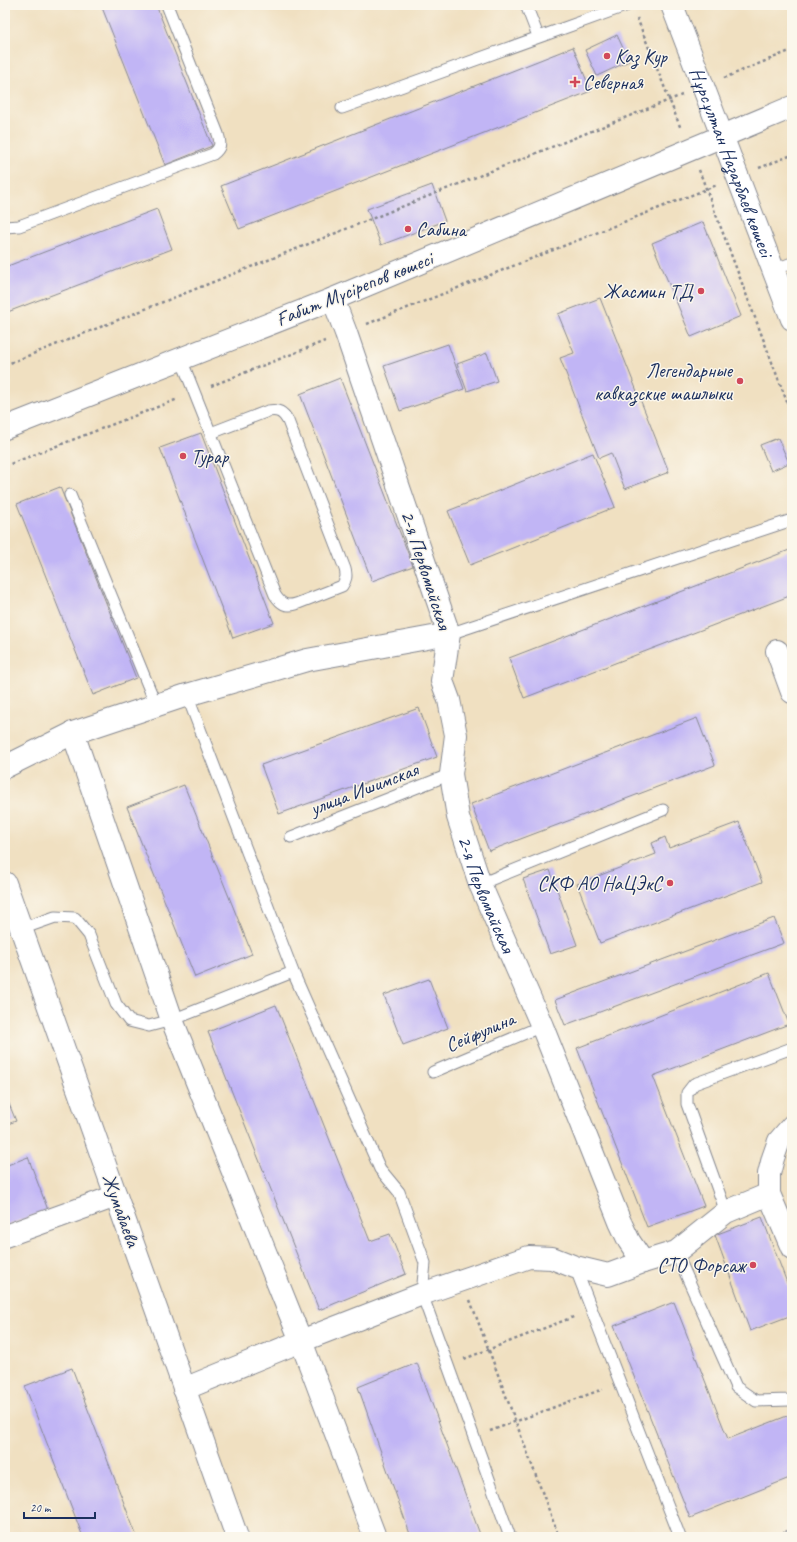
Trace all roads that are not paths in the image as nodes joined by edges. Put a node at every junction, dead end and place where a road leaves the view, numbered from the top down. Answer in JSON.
{"nodes":[{"id":1,"x":167,"y":5,"type":"edge"},
{"id":2,"x":526,"y":5,"type":"edge"},
{"id":3,"x":672,"y":5,"type":"edge"},
{"id":4,"x":631,"y":9,"type":"edge"},
{"id":5,"x":538,"y":36,"type":"junction"},
{"id":6,"x":342,"y":108,"type":"dead end"},
{"id":7,"x":792,"y":108,"type":"edge"},
{"id":8,"x":722,"y":136,"type":"junction"},
{"id":9,"x":5,"y":227,"type":"edge"},
{"id":10,"x":783,"y":267,"type":"edge"},
{"id":11,"x":333,"y":299,"type":"junction"},
{"id":12,"x":792,"y":319,"type":"edge"},
{"id":13,"x":181,"y":359,"type":"junction"},
{"id":14,"x":5,"y":428,"type":"edge"},
{"id":15,"x":211,"y":433,"type":"junction"},
{"id":16,"x":70,"y":496,"type":"dead end"},
{"id":17,"x":792,"y":520,"type":"edge"},
{"id":18,"x":449,"y":634,"type":"junction"},
{"id":19,"x":777,"y":651,"type":"dead end"},
{"id":20,"x":792,"y":692,"type":"edge"},
{"id":21,"x":186,"y":695,"type":"junction"},
{"id":22,"x":156,"y":705,"type":"junction"},
{"id":23,"x":73,"y":733,"type":"junction"},
{"id":24,"x":5,"y":767,"type":"edge"},
{"id":25,"x":451,"y":774,"type":"junction"},
{"id":26,"x":663,"y":810,"type":"dead end"},
{"id":27,"x":291,"y":837,"type":"dead end"},
{"id":28,"x":5,"y":883,"type":"edge"},
{"id":29,"x":480,"y":884,"type":"junction"},
{"id":30,"x":21,"y":929,"type":"junction"},
{"id":31,"x":293,"y":972,"type":"junction"},
{"id":32,"x":172,"y":1020,"type":"junction"},
{"id":33,"x":542,"y":1026,"type":"junction"},
{"id":34,"x":792,"y":1048,"type":"edge"},
{"id":35,"x":433,"y":1072,"type":"dead end"},
{"id":36,"x":792,"y":1126,"type":"edge"},
{"id":37,"x":769,"y":1194,"type":"junction"},
{"id":38,"x":116,"y":1196,"type":"junction"},
{"id":39,"x":726,"y":1212,"type":"junction"},
{"id":40,"x":5,"y":1236,"type":"edge"},
{"id":41,"x":792,"y":1248,"type":"edge"},
{"id":42,"x":676,"y":1252,"type":"junction"},
{"id":43,"x":644,"y":1262,"type":"junction"},
{"id":44,"x":575,"y":1267,"type":"junction"},
{"id":45,"x":422,"y":1294,"type":"junction"},
{"id":46,"x":301,"y":1341,"type":"junction"},
{"id":47,"x":184,"y":1389,"type":"junction"},
{"id":48,"x":792,"y":1399,"type":"edge"},
{"id":49,"x":792,"y":1535,"type":"edge"},
{"id":50,"x":237,"y":1537,"type":"edge"},
{"id":51,"x":375,"y":1537,"type":"edge"},
{"id":52,"x":510,"y":1537,"type":"edge"},
{"id":53,"x":680,"y":1537,"type":"edge"},
{"id":54,"x":787,"y":1537,"type":"edge"}],
"edges":[{"from":1,"to":9,"type":"lane"},
{"from":2,"to":5,"type":"lane"},
{"from":3,"to":8,"type":"street","name":"Нұрсұлтан Назарбаев көшесі"},
{"from":4,"to":5,"type":"lane"},
{"from":5,"to":6,"type":"lane"},
{"from":7,"to":8,"type":"street","name":"Ғабит Мүсірепов көшесі"},
{"from":8,"to":10,"type":"street","name":"Нұрсұлтан Назарбаев көшесі"},
{"from":8,"to":11,"type":"street","name":"Ғабит Мүсірепов көшесі"},
{"from":10,"to":12,"type":"street","name":"Нұрсұлтан Назарбаев көшесі"},
{"from":11,"to":13,"type":"street","name":"Ғабит Мүсірепов көшесі"},
{"from":11,"to":18,"type":"street","name":"2-я Первомайская"},
{"from":13,"to":14,"type":"street","name":"Ғабит Мүсірепов көшесі"},
{"from":13,"to":15,"type":"lane"},
{"from":15,"to":15,"type":"lane"},
{"from":16,"to":22,"type":"lane"},
{"from":17,"to":18,"type":"lane"},
{"from":18,"to":21,"type":"street"},
{"from":18,"to":25,"type":"street","name":"2-я Первомайская"},
{"from":19,"to":20,"type":"street"},
{"from":21,"to":22,"type":"street"},
{"from":21,"to":31,"type":"lane"},
{"from":22,"to":23,"type":"street"},
{"from":23,"to":24,"type":"street"},
{"from":23,"to":32,"type":"street"},
{"from":25,"to":27,"type":"lane","name":"улица Ишимская"},
{"from":25,"to":29,"type":"street","name":"2-я Первомайская"},
{"from":26,"to":29,"type":"lane"},
{"from":28,"to":30,"type":"street","name":"Жумабаева"},
{"from":29,"to":33,"type":"street","name":"2-я Первомайская"},
{"from":30,"to":32,"type":"lane"},
{"from":30,"to":38,"type":"street","name":"Жумабаева"},
{"from":31,"to":32,"type":"lane"},
{"from":31,"to":45,"type":"lane"},
{"from":32,"to":46,"type":"street"},
{"from":33,"to":35,"type":"lane","name":"Сейфулина"},
{"from":33,"to":43,"type":"street","name":"2-я Первомайская"},
{"from":34,"to":39,"type":"lane"},
{"from":36,"to":37,"type":"street"},
{"from":37,"to":39,"type":"street"},
{"from":37,"to":41,"type":"street"},
{"from":38,"to":40,"type":"street"},
{"from":38,"to":47,"type":"street","name":"Жумабаева"},
{"from":39,"to":42,"type":"street"},
{"from":42,"to":43,"type":"street"},
{"from":42,"to":48,"type":"lane"},
{"from":43,"to":44,"type":"street"},
{"from":44,"to":45,"type":"street"},
{"from":44,"to":53,"type":"lane"},
{"from":45,"to":46,"type":"street"},
{"from":45,"to":52,"type":"lane"},
{"from":46,"to":47,"type":"street"},
{"from":46,"to":51,"type":"street"},
{"from":47,"to":50,"type":"street","name":"Жумабаева"},
{"from":49,"to":54,"type":"lane"}]}
